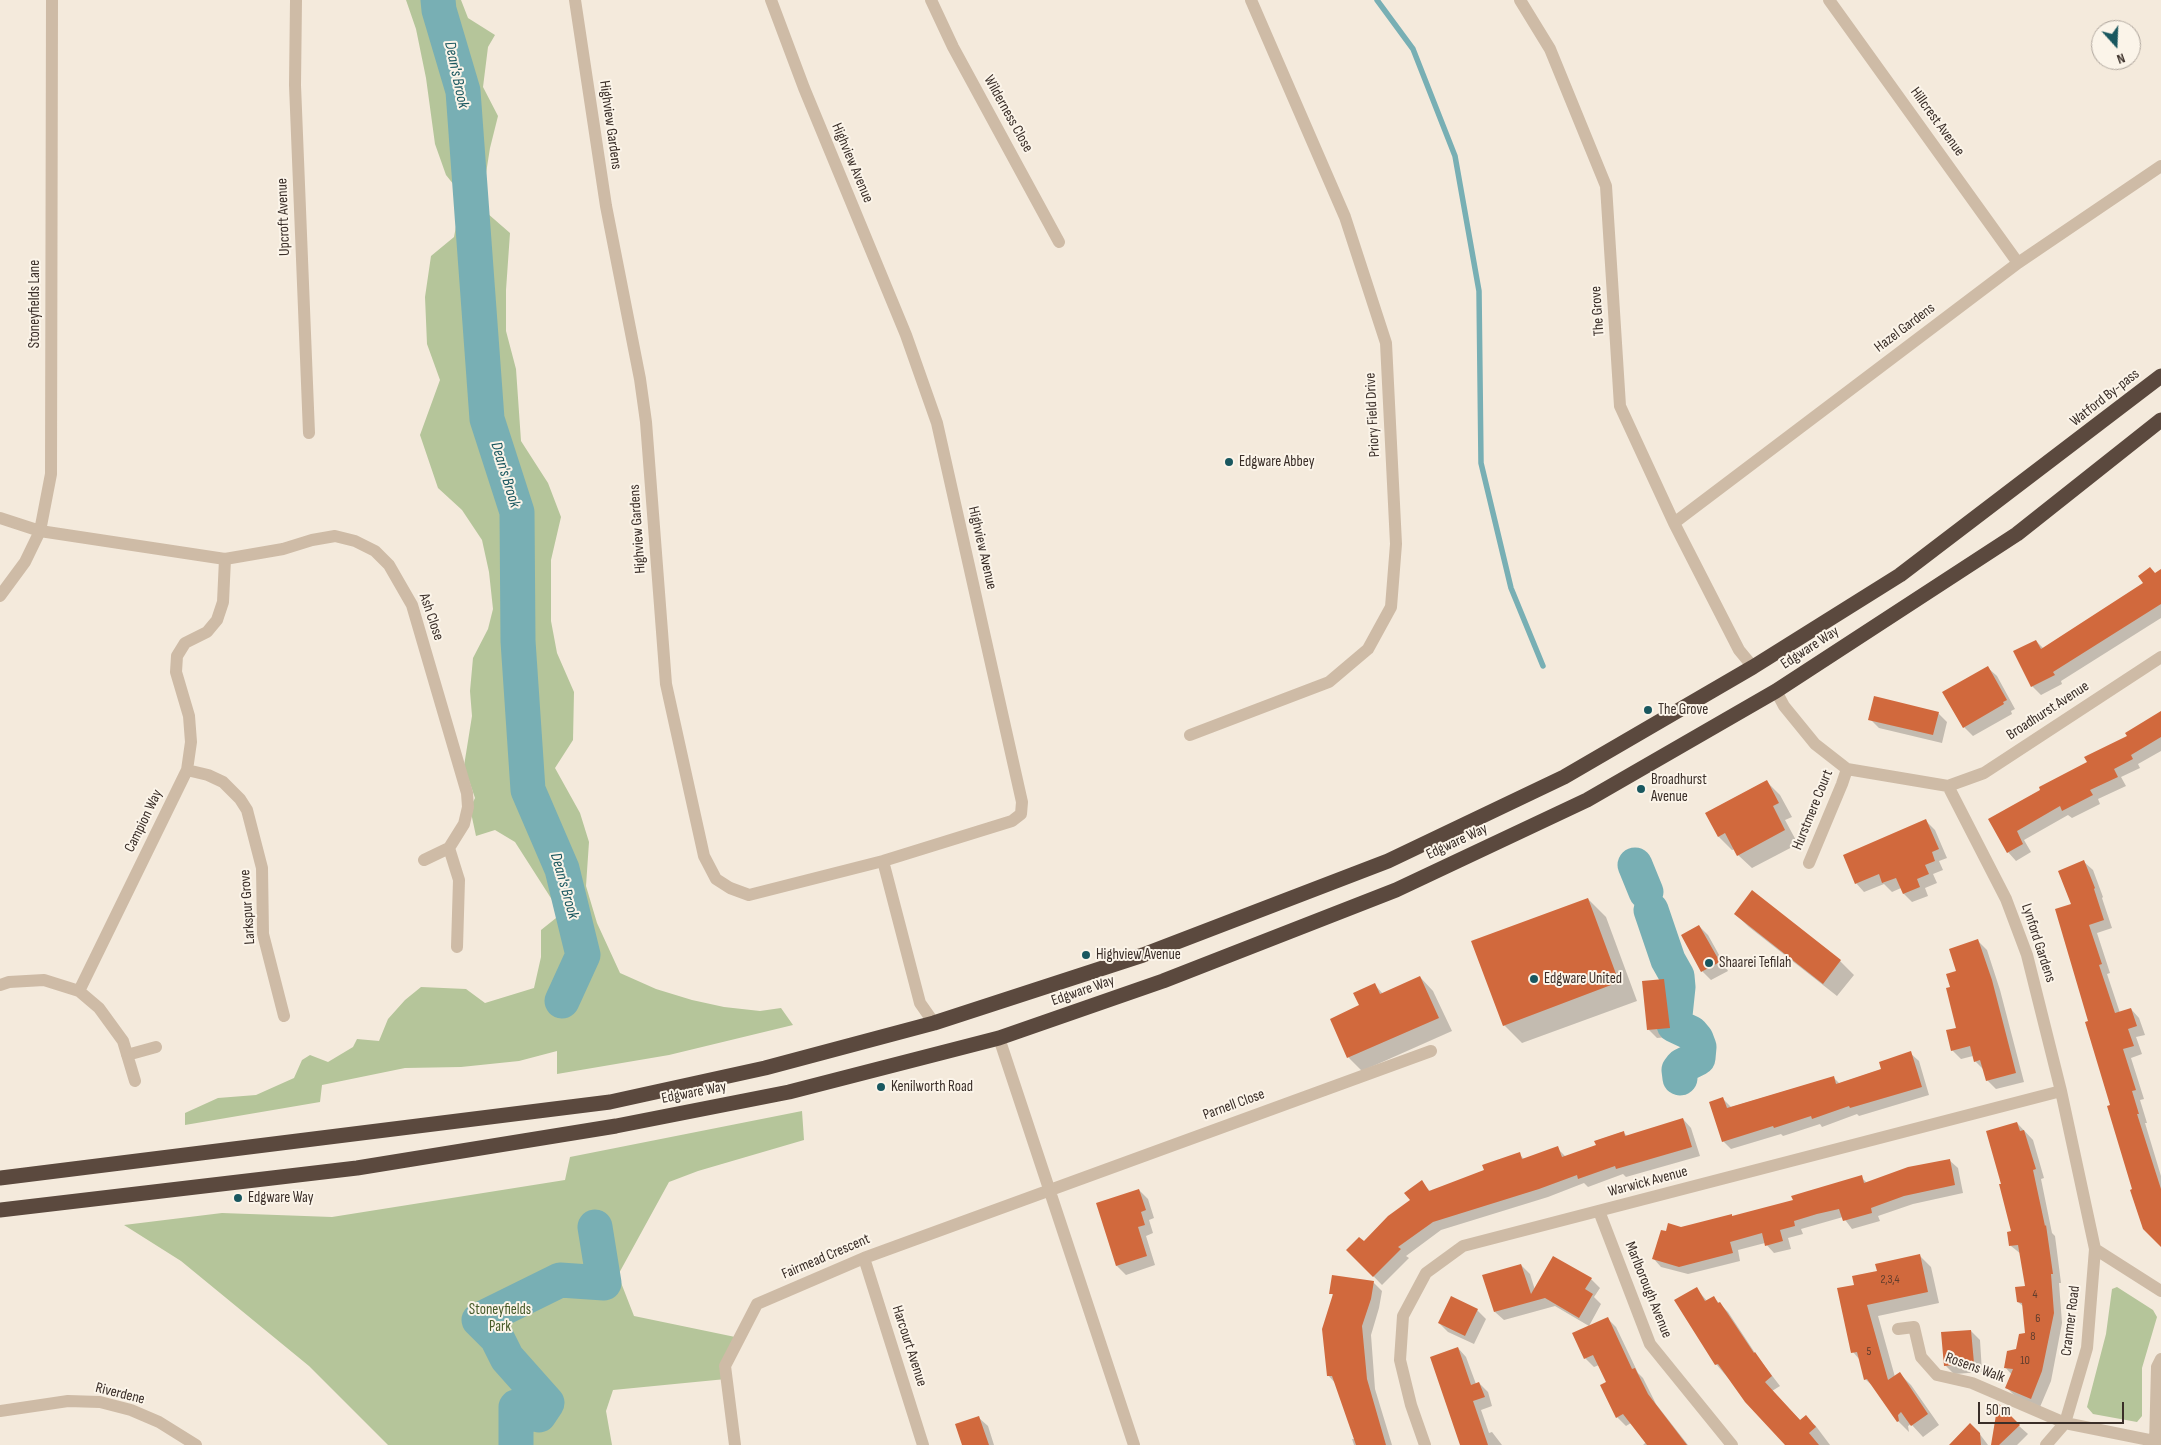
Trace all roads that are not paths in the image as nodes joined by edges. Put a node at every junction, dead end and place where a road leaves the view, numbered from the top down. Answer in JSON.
{"nodes":[{"id":1,"x":52,"y":0,"type":"edge"},
{"id":2,"x":296,"y":0,"type":"edge"},
{"id":3,"x":576,"y":0,"type":"edge"},
{"id":4,"x":771,"y":0,"type":"edge"},
{"id":5,"x":931,"y":0,"type":"edge"},
{"id":6,"x":1251,"y":0,"type":"edge"},
{"id":7,"x":1520,"y":0,"type":"edge"},
{"id":8,"x":1829,"y":0,"type":"edge"},
{"id":9,"x":2161,"y":166,"type":"edge"},
{"id":10,"x":1059,"y":242,"type":"dead end"},
{"id":11,"x":2018,"y":263,"type":"junction"},
{"id":12,"x":2161,"y":376,"type":"edge"},
{"id":13,"x":2161,"y":420,"type":"edge"},
{"id":14,"x":309,"y":434,"type":"dead end"},
{"id":15,"x":2070,"y":446,"type":"joint"},
{"id":16,"x":0,"y":518,"type":"edge"},
{"id":17,"x":1674,"y":523,"type":"junction"},
{"id":18,"x":40,"y":531,"type":"junction"},
{"id":19,"x":225,"y":559,"type":"junction"},
{"id":20,"x":0,"y":596,"type":"edge"},
{"id":21,"x":2161,"y":656,"type":"edge"},
{"id":22,"x":1753,"y":667,"type":"junction"},
{"id":23,"x":1776,"y":691,"type":"junction"},
{"id":24,"x":1190,"y":735,"type":"dead end"},
{"id":25,"x":1846,"y":769,"type":"junction"},
{"id":26,"x":187,"y":770,"type":"junction"},
{"id":27,"x":1948,"y":786,"type":"junction"},
{"id":28,"x":450,"y":848,"type":"junction"},
{"id":29,"x":424,"y":860,"type":"dead end"},
{"id":30,"x":883,"y":861,"type":"junction"},
{"id":31,"x":1809,"y":862,"type":"dead end"},
{"id":32,"x":457,"y":948,"type":"dead end"},
{"id":33,"x":0,"y":985,"type":"edge"},
{"id":34,"x":80,"y":991,"type":"junction"},
{"id":35,"x":284,"y":1016,"type":"dead end"},
{"id":36,"x":934,"y":1023,"type":"junction"},
{"id":37,"x":999,"y":1038,"type":"junction"},
{"id":38,"x":156,"y":1047,"type":"dead end"},
{"id":39,"x":1431,"y":1051,"type":"dead end"},
{"id":40,"x":127,"y":1055,"type":"junction"},
{"id":41,"x":135,"y":1081,"type":"dead end"},
{"id":42,"x":2061,"y":1091,"type":"junction"},
{"id":43,"x":0,"y":1178,"type":"edge"},
{"id":44,"x":1048,"y":1190,"type":"junction"},
{"id":45,"x":0,"y":1210,"type":"edge"},
{"id":46,"x":1599,"y":1211,"type":"junction"},
{"id":47,"x":2095,"y":1249,"type":"junction"},
{"id":48,"x":864,"y":1258,"type":"junction"},
{"id":49,"x":2161,"y":1291,"type":"edge"},
{"id":50,"x":1898,"y":1329,"type":"dead end"},
{"id":51,"x":2161,"y":1359,"type":"edge"},
{"id":52,"x":0,"y":1411,"type":"edge"},
{"id":53,"x":2065,"y":1422,"type":"junction"},
{"id":54,"x":2155,"y":1443,"type":"edge"},
{"id":55,"x":196,"y":1445,"type":"edge"},
{"id":56,"x":735,"y":1445,"type":"edge"},
{"id":57,"x":923,"y":1445,"type":"edge"},
{"id":58,"x":1134,"y":1445,"type":"edge"},
{"id":59,"x":1425,"y":1445,"type":"edge"},
{"id":60,"x":1732,"y":1445,"type":"edge"},
{"id":61,"x":2046,"y":1445,"type":"edge"}],
"edges":[{"from":1,"to":18,"type":"street","name":"Stoneyfields Lane"},
{"from":2,"to":14,"type":"street","name":"Upcroft Avenue"},
{"from":3,"to":30,"type":"street","name":"Highview Gardens"},
{"from":4,"to":30,"type":"street","name":"Highview Avenue"},
{"from":5,"to":10,"type":"street","name":"Wilderness Close"},
{"from":6,"to":24,"type":"street","name":"Priory Field Drive"},
{"from":7,"to":17,"type":"street","name":"The Grove"},
{"from":8,"to":11,"type":"street","name":"Hillcrest Avenue"},
{"from":9,"to":11,"type":"street","name":"Hazel Gardens"},
{"from":11,"to":17,"type":"street","name":"Hazel Gardens"},
{"from":12,"to":15,"type":"highway","name":"Watford By-pass"},
{"from":13,"to":23,"type":"highway","name":"Edgware Way"},
{"from":15,"to":22,"type":"highway","name":"Edgware Way"},
{"from":16,"to":18,"type":"street","name":"Ash Close"},
{"from":17,"to":22,"type":"street","name":"The Grove"},
{"from":18,"to":19,"type":"street","name":"Ash Close"},
{"from":18,"to":20,"type":"street","name":"Stoneyfields Lane"},
{"from":19,"to":26,"type":"street","name":"Campion Way"},
{"from":19,"to":28,"type":"street","name":"Ash Close"},
{"from":21,"to":27,"type":"street","name":"Broadhurst Avenue"},
{"from":22,"to":36,"type":"highway","name":"Edgware Way"},
{"from":23,"to":25,"type":"street"},
{"from":23,"to":37,"type":"highway","name":"Edgware Way"},
{"from":25,"to":27,"type":"street"},
{"from":25,"to":31,"type":"street","name":"Hurstmere Court"},
{"from":26,"to":34,"type":"street","name":"Campion Way"},
{"from":26,"to":35,"type":"street","name":"Larkspur Grove"},
{"from":27,"to":42,"type":"street","name":"Lynford Gardens"},
{"from":28,"to":29,"type":"street"},
{"from":28,"to":32,"type":"street"},
{"from":30,"to":36,"type":"street"},
{"from":33,"to":34,"type":"street"},
{"from":34,"to":40,"type":"street"},
{"from":36,"to":43,"type":"highway","name":"Edgware Way"},
{"from":37,"to":44,"type":"street"},
{"from":37,"to":45,"type":"highway","name":"Edgware Way"},
{"from":38,"to":40,"type":"street"},
{"from":39,"to":44,"type":"street","name":"Parnell Close"},
{"from":40,"to":41,"type":"street"},
{"from":42,"to":46,"type":"street","name":"Warwick Avenue"},
{"from":42,"to":47,"type":"street","name":"Lynford Gardens"},
{"from":44,"to":48,"type":"street","name":"Fairmead Crescent"},
{"from":44,"to":58,"type":"street"},
{"from":46,"to":59,"type":"street","name":"Warwick Avenue"},
{"from":46,"to":60,"type":"street","name":"Marlborough Avenue"},
{"from":47,"to":49,"type":"street"},
{"from":47,"to":53,"type":"street","name":"Cranmer Road"},
{"from":48,"to":56,"type":"street","name":"Fairmead Crescent"},
{"from":48,"to":57,"type":"street","name":"Harcourt Avenue"},
{"from":50,"to":53,"type":"street","name":"Rosens Walk"},
{"from":51,"to":54,"type":"street"},
{"from":52,"to":55,"type":"street","name":"Riverdene"},
{"from":53,"to":54,"type":"street"},
{"from":53,"to":61,"type":"street"}]}
